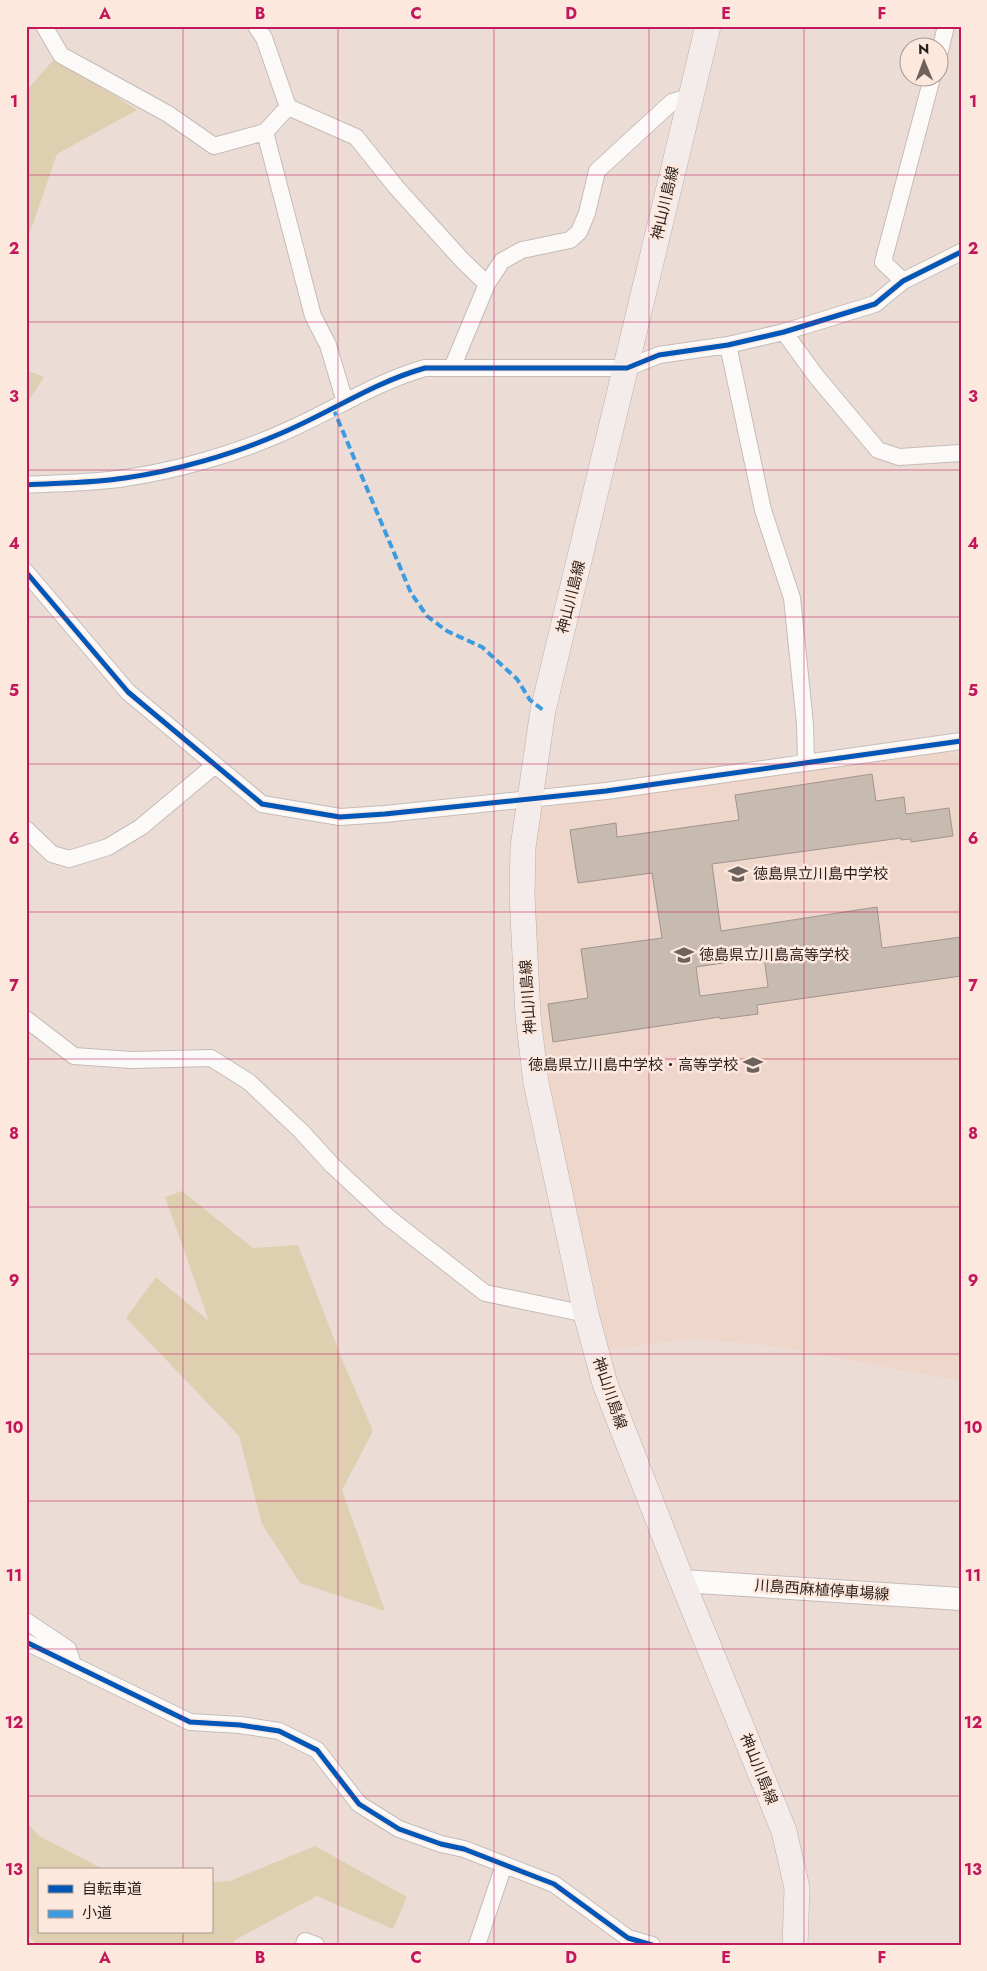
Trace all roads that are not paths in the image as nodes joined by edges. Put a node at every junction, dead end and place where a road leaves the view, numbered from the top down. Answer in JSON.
{"nodes":[{"id":1,"x":44,"y":26,"type":"edge"},
{"id":2,"x":256,"y":26,"type":"edge"},
{"id":3,"x":708,"y":26,"type":"edge"},
{"id":4,"x":929,"y":88,"type":"edge"},
{"id":5,"x":690,"y":97,"type":"junction"},
{"id":6,"x":288,"y":108,"type":"junction"},
{"id":7,"x":266,"y":132,"type":"junction"},
{"id":8,"x":961,"y":252,"type":"edge"},
{"id":9,"x":903,"y":281,"type":"junction"},
{"id":10,"x":487,"y":284,"type":"junction"},
{"id":11,"x":784,"y":332,"type":"junction"},
{"id":12,"x":728,"y":345,"type":"junction"},
{"id":13,"x":452,"y":368,"type":"junction"},
{"id":14,"x":627,"y":368,"type":"junction"},
{"id":15,"x":345,"y":402,"type":"junction"},
{"id":16,"x":961,"y":453,"type":"edge"},
{"id":17,"x":26,"y":485,"type":"edge"},
{"id":18,"x":26,"y":572,"type":"edge"},
{"id":19,"x":961,"y":741,"type":"edge"},
{"id":20,"x":806,"y":762,"type":"junction"},
{"id":21,"x":215,"y":765,"type":"junction"},
{"id":22,"x":529,"y":798,"type":"junction"},
{"id":23,"x":26,"y":829,"type":"edge"},
{"id":24,"x":26,"y":1019,"type":"edge"},
{"id":25,"x":586,"y":1314,"type":"junction"},
{"id":26,"x":682,"y":1581,"type":"junction"},
{"id":27,"x":961,"y":1600,"type":"edge"},
{"id":28,"x":26,"y":1621,"type":"edge"},
{"id":29,"x":26,"y":1642,"type":"edge"},
{"id":30,"x":73,"y":1665,"type":"junction"},
{"id":31,"x":504,"y":1865,"type":"junction"},
{"id":32,"x":304,"y":1945,"type":"edge"},
{"id":33,"x":316,"y":1945,"type":"edge"},
{"id":34,"x":478,"y":1945,"type":"edge"},
{"id":35,"x":652,"y":1945,"type":"edge"},
{"id":36,"x":794,"y":1945,"type":"edge"}],
"edges":[{"from":1,"to":7,"type":"street"},
{"from":2,"to":6,"type":"street"},
{"from":3,"to":5,"type":"main road","name":"神山川島線"},
{"from":4,"to":9,"type":"street"},
{"from":5,"to":10,"type":"street"},
{"from":5,"to":14,"type":"main road","name":"神山川島線"},
{"from":6,"to":7,"type":"street"},
{"from":6,"to":10,"type":"street"},
{"from":7,"to":15,"type":"street"},
{"from":8,"to":9,"type":"street"},
{"from":9,"to":11,"type":"street"},
{"from":10,"to":13,"type":"street"},
{"from":11,"to":12,"type":"street"},
{"from":11,"to":16,"type":"street"},
{"from":12,"to":14,"type":"street"},
{"from":12,"to":20,"type":"street"},
{"from":13,"to":14,"type":"street"},
{"from":13,"to":15,"type":"street"},
{"from":14,"to":22,"type":"main road","name":"神山川島線"},
{"from":15,"to":17,"type":"street"},
{"from":18,"to":21,"type":"street"},
{"from":19,"to":20,"type":"street"},
{"from":20,"to":22,"type":"street"},
{"from":21,"to":22,"type":"street"},
{"from":21,"to":23,"type":"street"},
{"from":22,"to":25,"type":"main road","name":"神山川島線"},
{"from":24,"to":25,"type":"street"},
{"from":25,"to":26,"type":"main road","name":"神山川島線"},
{"from":26,"to":27,"type":"main road","name":"川島西麻植停車場線"},
{"from":26,"to":36,"type":"main road","name":"神山川島線"},
{"from":28,"to":30,"type":"street"},
{"from":29,"to":30,"type":"street"},
{"from":30,"to":31,"type":"street"},
{"from":31,"to":34,"type":"street"},
{"from":31,"to":35,"type":"street"},
{"from":32,"to":33,"type":"street"}]}
